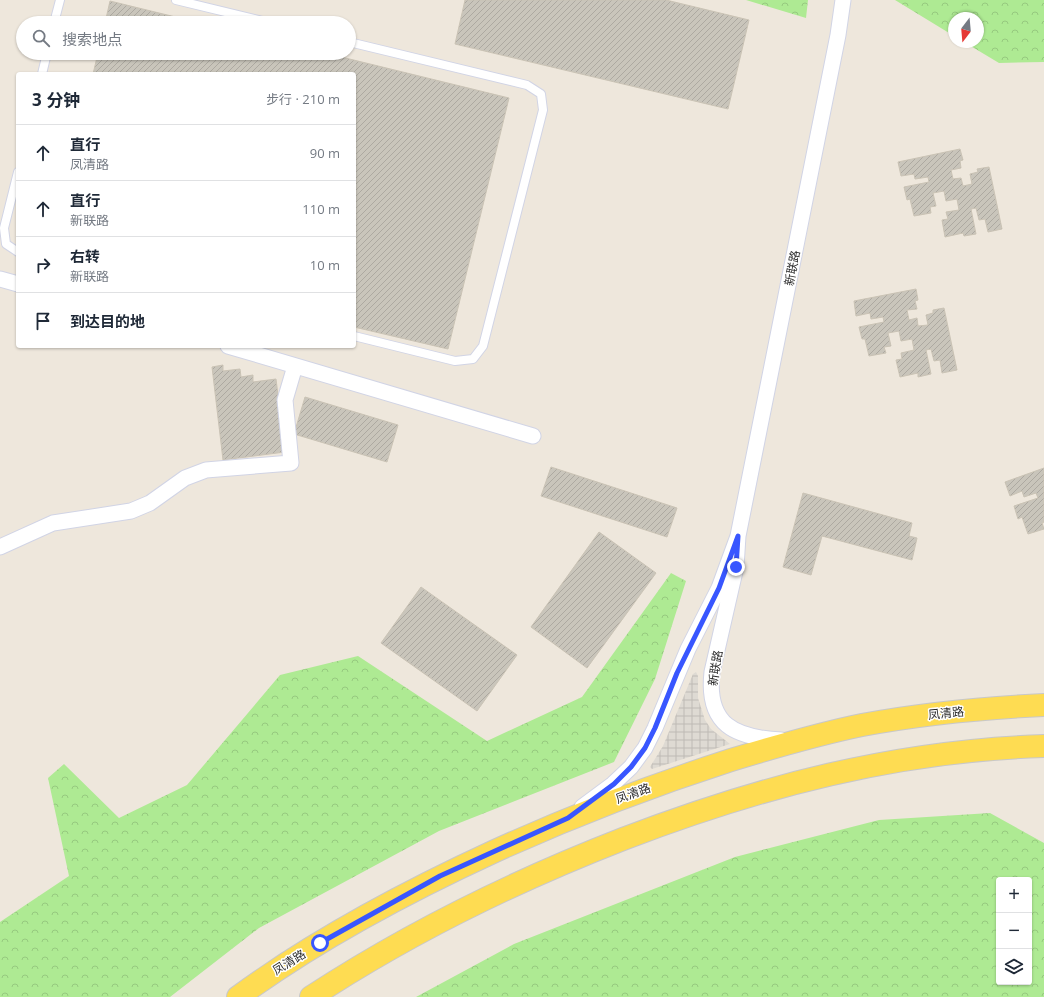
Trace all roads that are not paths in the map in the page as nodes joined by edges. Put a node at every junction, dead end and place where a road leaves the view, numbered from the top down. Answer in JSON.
{"nodes":[{"id":1,"x":60,"y":0,"type":"edge"},
{"id":2,"x":176,"y":0,"type":"edge"},
{"id":3,"x":843,"y":0,"type":"edge"},
{"id":4,"x":56,"y":16,"type":"edge"},
{"id":5,"x":242,"y":16,"type":"edge"},
{"id":6,"x":356,"y":44,"type":"edge"},
{"id":7,"x":45,"y":60,"type":"edge"},
{"id":8,"x":42,"y":72,"type":"edge"},
{"id":9,"x":16,"y":180,"type":"edge"},
{"id":10,"x":16,"y":251,"type":"edge"},
{"id":11,"x":0,"y":279,"type":"edge"},
{"id":12,"x":16,"y":283,"type":"edge"},
{"id":13,"x":356,"y":336,"type":"edge"},
{"id":14,"x":235,"y":348,"type":"edge"},
{"id":15,"x":295,"y":366,"type":"junction"},
{"id":16,"x":533,"y":436,"type":"dead end"},
{"id":17,"x":738,"y":536,"type":"junction"},
{"id":18,"x":0,"y":547,"type":"edge"},
{"id":19,"x":1044,"y":706,"type":"edge"},
{"id":20,"x":795,"y":741,"type":"junction"},
{"id":21,"x":1044,"y":746,"type":"edge"},
{"id":22,"x":568,"y":818,"type":"junction"},
{"id":23,"x":238,"y":997,"type":"edge"},
{"id":24,"x":311,"y":997,"type":"edge"}],
"edges":[{"from":1,"to":4,"type":"lane"},
{"from":2,"to":5,"type":"lane"},
{"from":3,"to":17,"type":"street","name":"新联路"},
{"from":6,"to":13,"type":"lane"},
{"from":7,"to":8,"type":"lane"},
{"from":9,"to":10,"type":"lane"},
{"from":11,"to":12,"type":"street"},
{"from":14,"to":15,"type":"street"},
{"from":15,"to":16,"type":"street"},
{"from":15,"to":18,"type":"street"},
{"from":17,"to":20,"type":"street","name":"新联路"},
{"from":17,"to":22,"type":"street","name":"新联路"},
{"from":19,"to":20,"type":"main road","name":"凤清路"},
{"from":20,"to":22,"type":"main road","name":"凤清路"},
{"from":21,"to":24,"type":"main road"},
{"from":22,"to":23,"type":"main road","name":"凤清路"}]}
